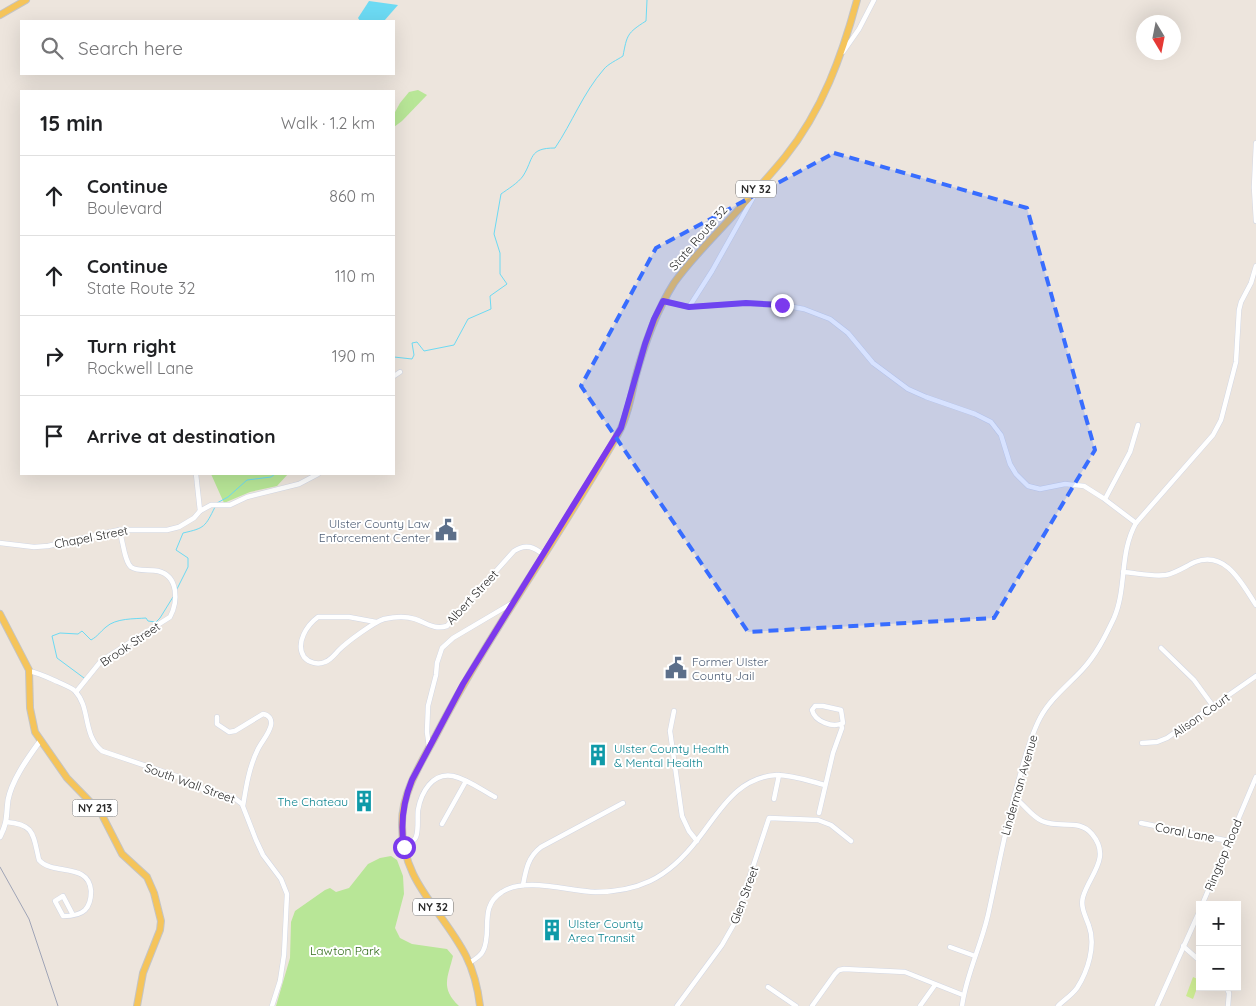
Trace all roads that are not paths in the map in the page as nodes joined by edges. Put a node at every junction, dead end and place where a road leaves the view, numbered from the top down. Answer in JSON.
{"nodes":[{"id":1,"x":26,"y":0,"type":"edge"},
{"id":2,"x":857,"y":0,"type":"edge"},
{"id":3,"x":874,"y":0,"type":"edge"},
{"id":4,"x":0,"y":15,"type":"edge"},
{"id":5,"x":841,"y":55,"type":"junction"},
{"id":6,"x":1256,"y":143,"type":"edge"},
{"id":7,"x":759,"y":186,"type":"junction"},
{"id":8,"x":1256,"y":221,"type":"edge"},
{"id":9,"x":1256,"y":266,"type":"edge"},
{"id":10,"x":663,"y":301,"type":"junction"},
{"id":11,"x":689,"y":307,"type":"junction"},
{"id":12,"x":400,"y":372,"type":"dead end"},
{"id":13,"x":395,"y":375,"type":"edge"},
{"id":14,"x":1138,"y":425,"type":"dead end"},
{"id":15,"x":196,"y":475,"type":"edge"},
{"id":16,"x":317,"y":475,"type":"edge"},
{"id":17,"x":1105,"y":499,"type":"junction"},
{"id":18,"x":200,"y":511,"type":"junction"},
{"id":19,"x":1135,"y":525,"type":"junction"},
{"id":20,"x":119,"y":530,"type":"junction"},
{"id":21,"x":0,"y":543,"type":"edge"},
{"id":22,"x":544,"y":555,"type":"junction"},
{"id":23,"x":1123,"y":572,"type":"junction"},
{"id":24,"x":515,"y":602,"type":"junction"},
{"id":25,"x":1256,"y":605,"type":"edge"},
{"id":26,"x":0,"y":614,"type":"edge"},
{"id":27,"x":376,"y":622,"type":"junction"},
{"id":28,"x":1161,"y":648,"type":"dead end"},
{"id":29,"x":29,"y":671,"type":"junction"},
{"id":30,"x":1256,"y":676,"type":"edge"},
{"id":31,"x":76,"y":692,"type":"junction"},
{"id":32,"x":1213,"y":706,"type":"junction"},
{"id":33,"x":674,"y":711,"type":"dead end"},
{"id":34,"x":217,"y":717,"type":"dead end"},
{"id":35,"x":841,"y":724,"type":"junction"},
{"id":36,"x":40,"y":741,"type":"junction"},
{"id":37,"x":1142,"y":743,"type":"dead end"},
{"id":38,"x":429,"y":748,"type":"junction"},
{"id":39,"x":779,"y":775,"type":"junction"},
{"id":40,"x":1256,"y":777,"type":"edge"},
{"id":41,"x":466,"y":781,"type":"junction"},
{"id":42,"x":825,"y":785,"type":"junction"},
{"id":43,"x":495,"y":796,"type":"dead end"},
{"id":44,"x":1014,"y":797,"type":"junction"},
{"id":45,"x":774,"y":799,"type":"dead end"},
{"id":46,"x":623,"y":803,"type":"dead end"},
{"id":47,"x":243,"y":806,"type":"junction"},
{"id":48,"x":819,"y":813,"type":"dead end"},
{"id":49,"x":6,"y":822,"type":"junction"},
{"id":50,"x":1141,"y":823,"type":"dead end"},
{"id":51,"x":442,"y":824,"type":"dead end"},
{"id":52,"x":0,"y":837,"type":"edge"},
{"id":53,"x":697,"y":841,"type":"junction"},
{"id":54,"x":851,"y":841,"type":"dead end"},
{"id":55,"x":1229,"y":841,"type":"junction"},
{"id":56,"x":404,"y":847,"type":"junction"},
{"id":57,"x":523,"y":885,"type":"junction"},
{"id":58,"x":1204,"y":901,"type":"edge"},
{"id":59,"x":73,"y":915,"type":"junction"},
{"id":60,"x":1196,"y":918,"type":"edge"},
{"id":61,"x":1183,"y":946,"type":"junction"},
{"id":62,"x":950,"y":947,"type":"dead end"},
{"id":63,"x":975,"y":956,"type":"junction"},
{"id":64,"x":1196,"y":957,"type":"edge"},
{"id":65,"x":469,"y":963,"type":"junction"},
{"id":66,"x":935,"y":985,"type":"junction"},
{"id":67,"x":768,"y":987,"type":"dead end"},
{"id":68,"x":1228,"y":991,"type":"edge"},
{"id":69,"x":963,"y":995,"type":"junction"},
{"id":70,"x":136,"y":1006,"type":"edge"},
{"id":71,"x":272,"y":1006,"type":"edge"},
{"id":72,"x":480,"y":1006,"type":"edge"},
{"id":73,"x":678,"y":1006,"type":"edge"},
{"id":74,"x":796,"y":1006,"type":"edge"},
{"id":75,"x":812,"y":1006,"type":"edge"},
{"id":76,"x":920,"y":1006,"type":"edge"},
{"id":77,"x":962,"y":1006,"type":"edge"},
{"id":78,"x":1058,"y":1006,"type":"edge"},
{"id":79,"x":1157,"y":1006,"type":"edge"},
{"id":80,"x":1228,"y":1006,"type":"edge"}],
"edges":[{"from":1,"to":4,"type":"main road"},
{"from":2,"to":5,"type":"main road","name":"State Route 32","number":"NY 32"},
{"from":3,"to":5,"type":"street"},
{"from":5,"to":7,"type":"main road","name":"State Route 32","number":"NY 32"},
{"from":6,"to":8,"type":"street"},
{"from":7,"to":10,"type":"main road","name":"State Route 32","number":"NY 32"},
{"from":7,"to":11,"type":"street"},
{"from":9,"to":19,"type":"street","name":"Linderman Avenue"},
{"from":10,"to":11,"type":"street"},
{"from":10,"to":22,"type":"main road","name":"State Route 32","number":"NY 32"},
{"from":11,"to":17,"type":"street"},
{"from":12,"to":13,"type":"street"},
{"from":14,"to":17,"type":"street"},
{"from":15,"to":18,"type":"street"},
{"from":16,"to":18,"type":"street","name":"Chapel Street"},
{"from":17,"to":19,"type":"street"},
{"from":18,"to":20,"type":"street","name":"Chapel Street"},
{"from":19,"to":23,"type":"street","name":"Linderman Avenue"},
{"from":20,"to":21,"type":"street","name":"Chapel Street"},
{"from":20,"to":31,"type":"street","name":"Brook Street"},
{"from":22,"to":24,"type":"main road","number":"NY 32"},
{"from":22,"to":27,"type":"street","name":"Albert Street"},
{"from":23,"to":25,"type":"street"},
{"from":23,"to":44,"type":"street","name":"Linderman Avenue"},
{"from":24,"to":38,"type":"main road","number":"NY 32"},
{"from":24,"to":38,"type":"street"},
{"from":26,"to":29,"type":"main road","number":"NY 213"},
{"from":27,"to":27,"type":"street","name":"Albert Street"},
{"from":28,"to":32,"type":"street"},
{"from":29,"to":31,"type":"street"},
{"from":29,"to":36,"type":"main road","number":"NY 213"},
{"from":30,"to":32,"type":"street","name":"Alison Court"},
{"from":31,"to":47,"type":"street","name":"South Wall Street"},
{"from":32,"to":37,"type":"street","name":"Alison Court"},
{"from":33,"to":53,"type":"street"},
{"from":34,"to":47,"type":"street"},
{"from":35,"to":35,"type":"street"},
{"from":35,"to":42,"type":"street"},
{"from":36,"to":49,"type":"street"},
{"from":36,"to":70,"type":"main road","number":"NY 213"},
{"from":38,"to":56,"type":"main road","number":"NY 32"},
{"from":39,"to":42,"type":"street"},
{"from":39,"to":45,"type":"street"},
{"from":39,"to":53,"type":"street"},
{"from":40,"to":55,"type":"street","name":"Ringtop Road"},
{"from":41,"to":43,"type":"street"},
{"from":41,"to":51,"type":"street"},
{"from":41,"to":56,"type":"street"},
{"from":42,"to":48,"type":"street"},
{"from":44,"to":63,"type":"street","name":"Linderman Avenue"},
{"from":44,"to":78,"type":"street"},
{"from":46,"to":57,"type":"street"},
{"from":47,"to":71,"type":"street","name":"South Wall Street"},
{"from":49,"to":52,"type":"street"},
{"from":49,"to":59,"type":"street"},
{"from":50,"to":55,"type":"street","name":"Coral Lane"},
{"from":53,"to":57,"type":"street"},
{"from":54,"to":73,"type":"street","name":"Glen Street"},
{"from":55,"to":58,"type":"street","name":"Ringtop Road"},
{"from":56,"to":65,"type":"main road","number":"NY 32"},
{"from":57,"to":65,"type":"street"},
{"from":59,"to":59,"type":"street"},
{"from":60,"to":61,"type":"street"},
{"from":61,"to":64,"type":"street"},
{"from":61,"to":79,"type":"street"},
{"from":62,"to":63,"type":"street"},
{"from":63,"to":69,"type":"street","name":"Linderman Avenue"},
{"from":65,"to":72,"type":"main road","number":"NY 32"},
{"from":66,"to":69,"type":"street"},
{"from":66,"to":75,"type":"street"},
{"from":66,"to":76,"type":"street"},
{"from":67,"to":74,"type":"street"},
{"from":68,"to":80,"type":"street"},
{"from":69,"to":77,"type":"street","name":"Linderman Avenue"}]}
